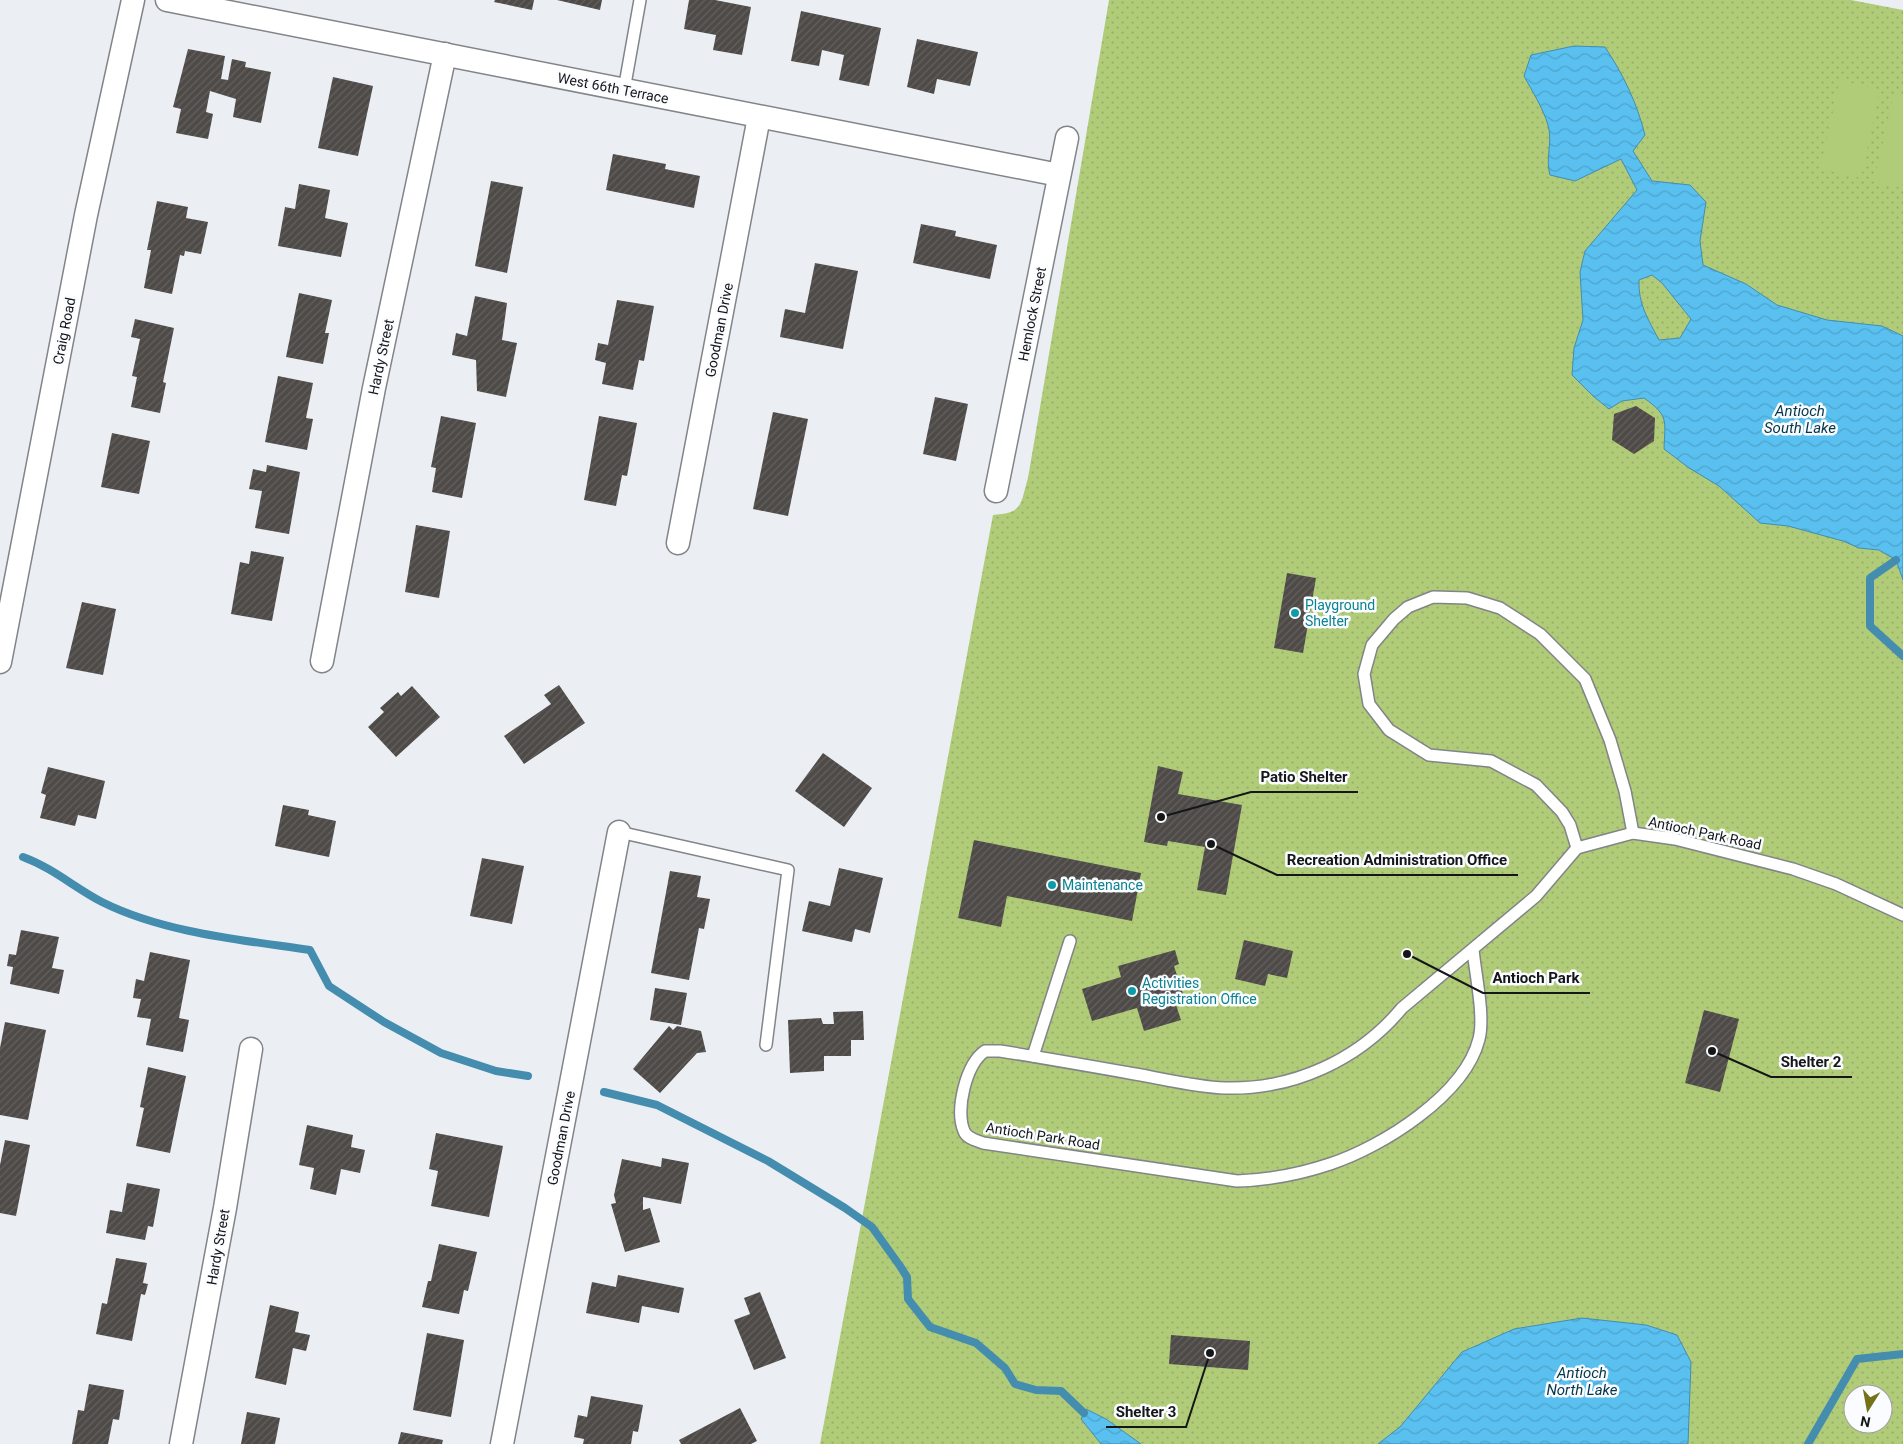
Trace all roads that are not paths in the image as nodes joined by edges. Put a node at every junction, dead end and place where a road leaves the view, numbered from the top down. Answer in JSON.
{"nodes":[{"id":1,"x":134,"y":0,"type":"edge"},
{"id":2,"x":167,"y":0,"type":"edge"},
{"id":3,"x":640,"y":0,"type":"edge"},
{"id":4,"x":445,"y":54,"type":"junction"},
{"id":5,"x":624,"y":90,"type":"junction"},
{"id":6,"x":759,"y":117,"type":"junction"},
{"id":7,"x":1067,"y":138,"type":"dead end"},
{"id":8,"x":1059,"y":175,"type":"junction"},
{"id":9,"x":996,"y":490,"type":"dead end"},
{"id":10,"x":678,"y":543,"type":"dead end"},
{"id":11,"x":322,"y":661,"type":"dead end"},
{"id":12,"x":0,"y":662,"type":"edge"},
{"id":13,"x":619,"y":832,"type":"joint"},
{"id":14,"x":1633,"y":833,"type":"junction"},
{"id":15,"x":1577,"y":848,"type":"junction"},
{"id":16,"x":1903,"y":915,"type":"edge"},
{"id":17,"x":1070,"y":941,"type":"dead end"},
{"id":18,"x":1473,"y":949,"type":"junction"},
{"id":19,"x":766,"y":1045,"type":"dead end"},
{"id":20,"x":251,"y":1049,"type":"dead end"},
{"id":21,"x":1033,"y":1056,"type":"junction"},
{"id":22,"x":181,"y":1444,"type":"edge"},
{"id":23,"x":502,"y":1444,"type":"edge"}],
"edges":[{"from":1,"to":12,"type":"street","name":"Craig Road"},
{"from":2,"to":4,"type":"street","name":"West 66th Terrace"},
{"from":3,"to":5,"type":"lane"},
{"from":4,"to":5,"type":"street","name":"West 66th Terrace"},
{"from":4,"to":11,"type":"street","name":"Hardy Street"},
{"from":5,"to":6,"type":"street","name":"West 66th Terrace"},
{"from":6,"to":8,"type":"street","name":"West 66th Terrace"},
{"from":6,"to":10,"type":"street","name":"Goodman Drive"},
{"from":7,"to":8,"type":"street","name":"Hemlock Street"},
{"from":8,"to":9,"type":"street","name":"Hemlock Street"},
{"from":13,"to":19,"type":"lane"},
{"from":13,"to":23,"type":"street","name":"Goodman Drive"},
{"from":14,"to":15,"type":"lane","name":"Antioch Park Road"},
{"from":14,"to":15,"type":"lane"},
{"from":14,"to":16,"type":"lane","name":"Antioch Park Road"},
{"from":15,"to":18,"type":"lane","name":"Antioch Park Road"},
{"from":17,"to":21,"type":"lane"},
{"from":18,"to":21,"type":"lane","name":"Antioch Park Road"},
{"from":18,"to":21,"type":"lane","name":"Antioch Park Road"},
{"from":20,"to":22,"type":"street","name":"Hardy Street"}]}
